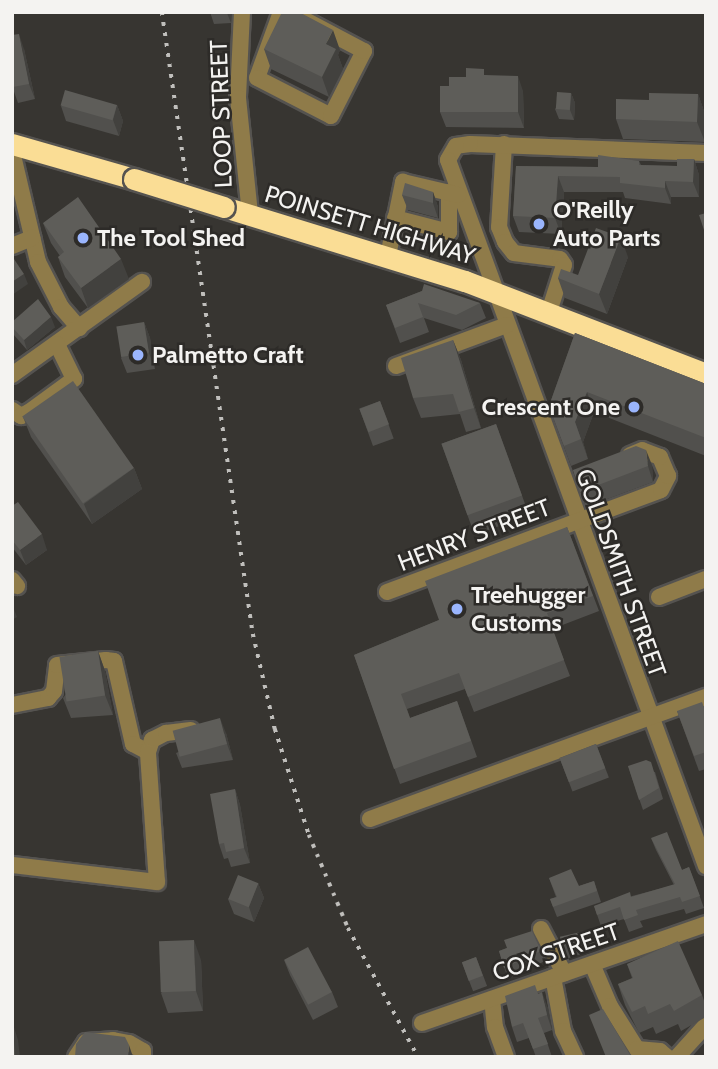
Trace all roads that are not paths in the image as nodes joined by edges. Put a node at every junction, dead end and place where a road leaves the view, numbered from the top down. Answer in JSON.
{"nodes":[{"id":1,"x":242,"y":12,"type":"edge"},
{"id":2,"x":281,"y":12,"type":"edge"},
{"id":3,"x":290,"y":12,"type":"edge"},
{"id":4,"x":239,"y":35,"type":"junction"},
{"id":5,"x":269,"y":40,"type":"junction"},
{"id":6,"x":12,"y":144,"type":"edge"},
{"id":7,"x":504,"y":144,"type":"junction"},
{"id":8,"x":12,"y":151,"type":"edge"},
{"id":9,"x":706,"y":153,"type":"edge"},
{"id":10,"x":454,"y":194,"type":"junction"},
{"id":11,"x":423,"y":207,"type":"junction"},
{"id":12,"x":250,"y":215,"type":"junction"},
{"id":13,"x":395,"y":218,"type":"junction"},
{"id":14,"x":499,"y":227,"type":"junction"},
{"id":15,"x":476,"y":236,"type":"junction"},
{"id":16,"x":32,"y":238,"type":"junction"},
{"id":17,"x":12,"y":246,"type":"edge"},
{"id":18,"x":388,"y":256,"type":"junction"},
{"id":19,"x":142,"y":282,"type":"dead end"},
{"id":20,"x":499,"y":294,"type":"junction"},
{"id":21,"x":549,"y":312,"type":"junction"},
{"id":22,"x":507,"y":325,"type":"junction"},
{"id":23,"x":79,"y":328,"type":"junction"},
{"id":24,"x":57,"y":344,"type":"junction"},
{"id":25,"x":396,"y":366,"type":"dead end"},
{"id":26,"x":706,"y":374,"type":"edge"},
{"id":27,"x":12,"y":375,"type":"edge"},
{"id":28,"x":12,"y":410,"type":"edge"},
{"id":29,"x":608,"y":463,"type":"edge"},
{"id":30,"x":585,"y":472,"type":"edge"},
{"id":31,"x":563,"y":480,"type":"junction"},
{"id":32,"x":578,"y":520,"type":"junction"},
{"id":33,"x":706,"y":579,"type":"edge"},
{"id":34,"x":387,"y":592,"type":"dead end"},
{"id":35,"x":659,"y":597,"type":"dead end"},
{"id":36,"x":706,"y":697,"type":"edge"},
{"id":37,"x":12,"y":705,"type":"edge"},
{"id":38,"x":650,"y":718,"type":"junction"},
{"id":39,"x":208,"y":727,"type":"edge"},
{"id":40,"x":148,"y":752,"type":"junction"},
{"id":41,"x":370,"y":819,"type":"dead end"},
{"id":42,"x":12,"y":865,"type":"edge"},
{"id":43,"x":706,"y":866,"type":"edge"},
{"id":44,"x":706,"y":924,"type":"edge"},
{"id":45,"x":541,"y":929,"type":"dead end"},
{"id":46,"x":592,"y":964,"type":"junction"},
{"id":47,"x":559,"y":975,"type":"junction"},
{"id":48,"x":492,"y":999,"type":"junction"},
{"id":49,"x":422,"y":1023,"type":"dead end"},
{"id":50,"x":706,"y":1026,"type":"edge"},
{"id":51,"x":76,"y":1057,"type":"edge"},
{"id":52,"x":143,"y":1057,"type":"edge"},
{"id":53,"x":506,"y":1057,"type":"edge"},
{"id":54,"x":575,"y":1057,"type":"edge"},
{"id":55,"x":667,"y":1057,"type":"edge"},
{"id":56,"x":677,"y":1057,"type":"edge"}],
"edges":[{"from":1,"to":4,"type":"street","name":"LOOP STREET"},
{"from":2,"to":5,"type":"street"},
{"from":3,"to":5,"type":"street"},
{"from":4,"to":5,"type":"street"},
{"from":4,"to":12,"type":"street","name":"LOOP STREET"},
{"from":6,"to":12,"type":"highway","name":"POINSETT HIGHWAY","bridge":true},
{"from":7,"to":9,"type":"street"},
{"from":7,"to":10,"type":"street"},
{"from":7,"to":14,"type":"street"},
{"from":8,"to":16,"type":"street"},
{"from":10,"to":11,"type":"street"},
{"from":10,"to":11,"type":"street"},
{"from":10,"to":15,"type":"street","name":"GOLDSMITH STREET"},
{"from":11,"to":13,"type":"street"},
{"from":11,"to":13,"type":"street"},
{"from":12,"to":18,"type":"highway","name":"POINSETT HIGHWAY"},
{"from":13,"to":18,"type":"street"},
{"from":14,"to":15,"type":"street"},
{"from":14,"to":21,"type":"street"},
{"from":15,"to":20,"type":"street","name":"GOLDSMITH STREET"},
{"from":16,"to":17,"type":"street"},
{"from":16,"to":23,"type":"street"},
{"from":18,"to":20,"type":"highway","name":"POINSETT HIGHWAY"},
{"from":19,"to":23,"type":"street"},
{"from":20,"to":21,"type":"highway","name":"POINSETT HIGHWAY"},
{"from":20,"to":22,"type":"street","name":"GOLDSMITH STREET"},
{"from":21,"to":26,"type":"highway","name":"POINSETT HIGHWAY"},
{"from":22,"to":25,"type":"street"},
{"from":22,"to":31,"type":"street","name":"GOLDSMITH STREET"},
{"from":23,"to":24,"type":"street"},
{"from":24,"to":27,"type":"street"},
{"from":24,"to":28,"type":"street"},
{"from":29,"to":32,"type":"street","name":"HENRY STREET"},
{"from":30,"to":31,"type":"street"},
{"from":31,"to":32,"type":"street","name":"GOLDSMITH STREET"},
{"from":32,"to":34,"type":"street","name":"HENRY STREET"},
{"from":32,"to":38,"type":"street","name":"GOLDSMITH STREET"},
{"from":33,"to":35,"type":"street"},
{"from":36,"to":38,"type":"street"},
{"from":37,"to":40,"type":"street"},
{"from":38,"to":41,"type":"street"},
{"from":38,"to":43,"type":"street","name":"GOLDSMITH STREET"},
{"from":39,"to":40,"type":"street"},
{"from":40,"to":42,"type":"street"},
{"from":44,"to":46,"type":"street","name":"COX STREET"},
{"from":45,"to":47,"type":"street"},
{"from":46,"to":47,"type":"street","name":"COX STREET"},
{"from":46,"to":55,"type":"street"},
{"from":47,"to":48,"type":"street","name":"COX STREET"},
{"from":47,"to":54,"type":"street"},
{"from":48,"to":49,"type":"street","name":"COX STREET"},
{"from":48,"to":53,"type":"street"},
{"from":50,"to":56,"type":"street"},
{"from":51,"to":52,"type":"street"}]}
